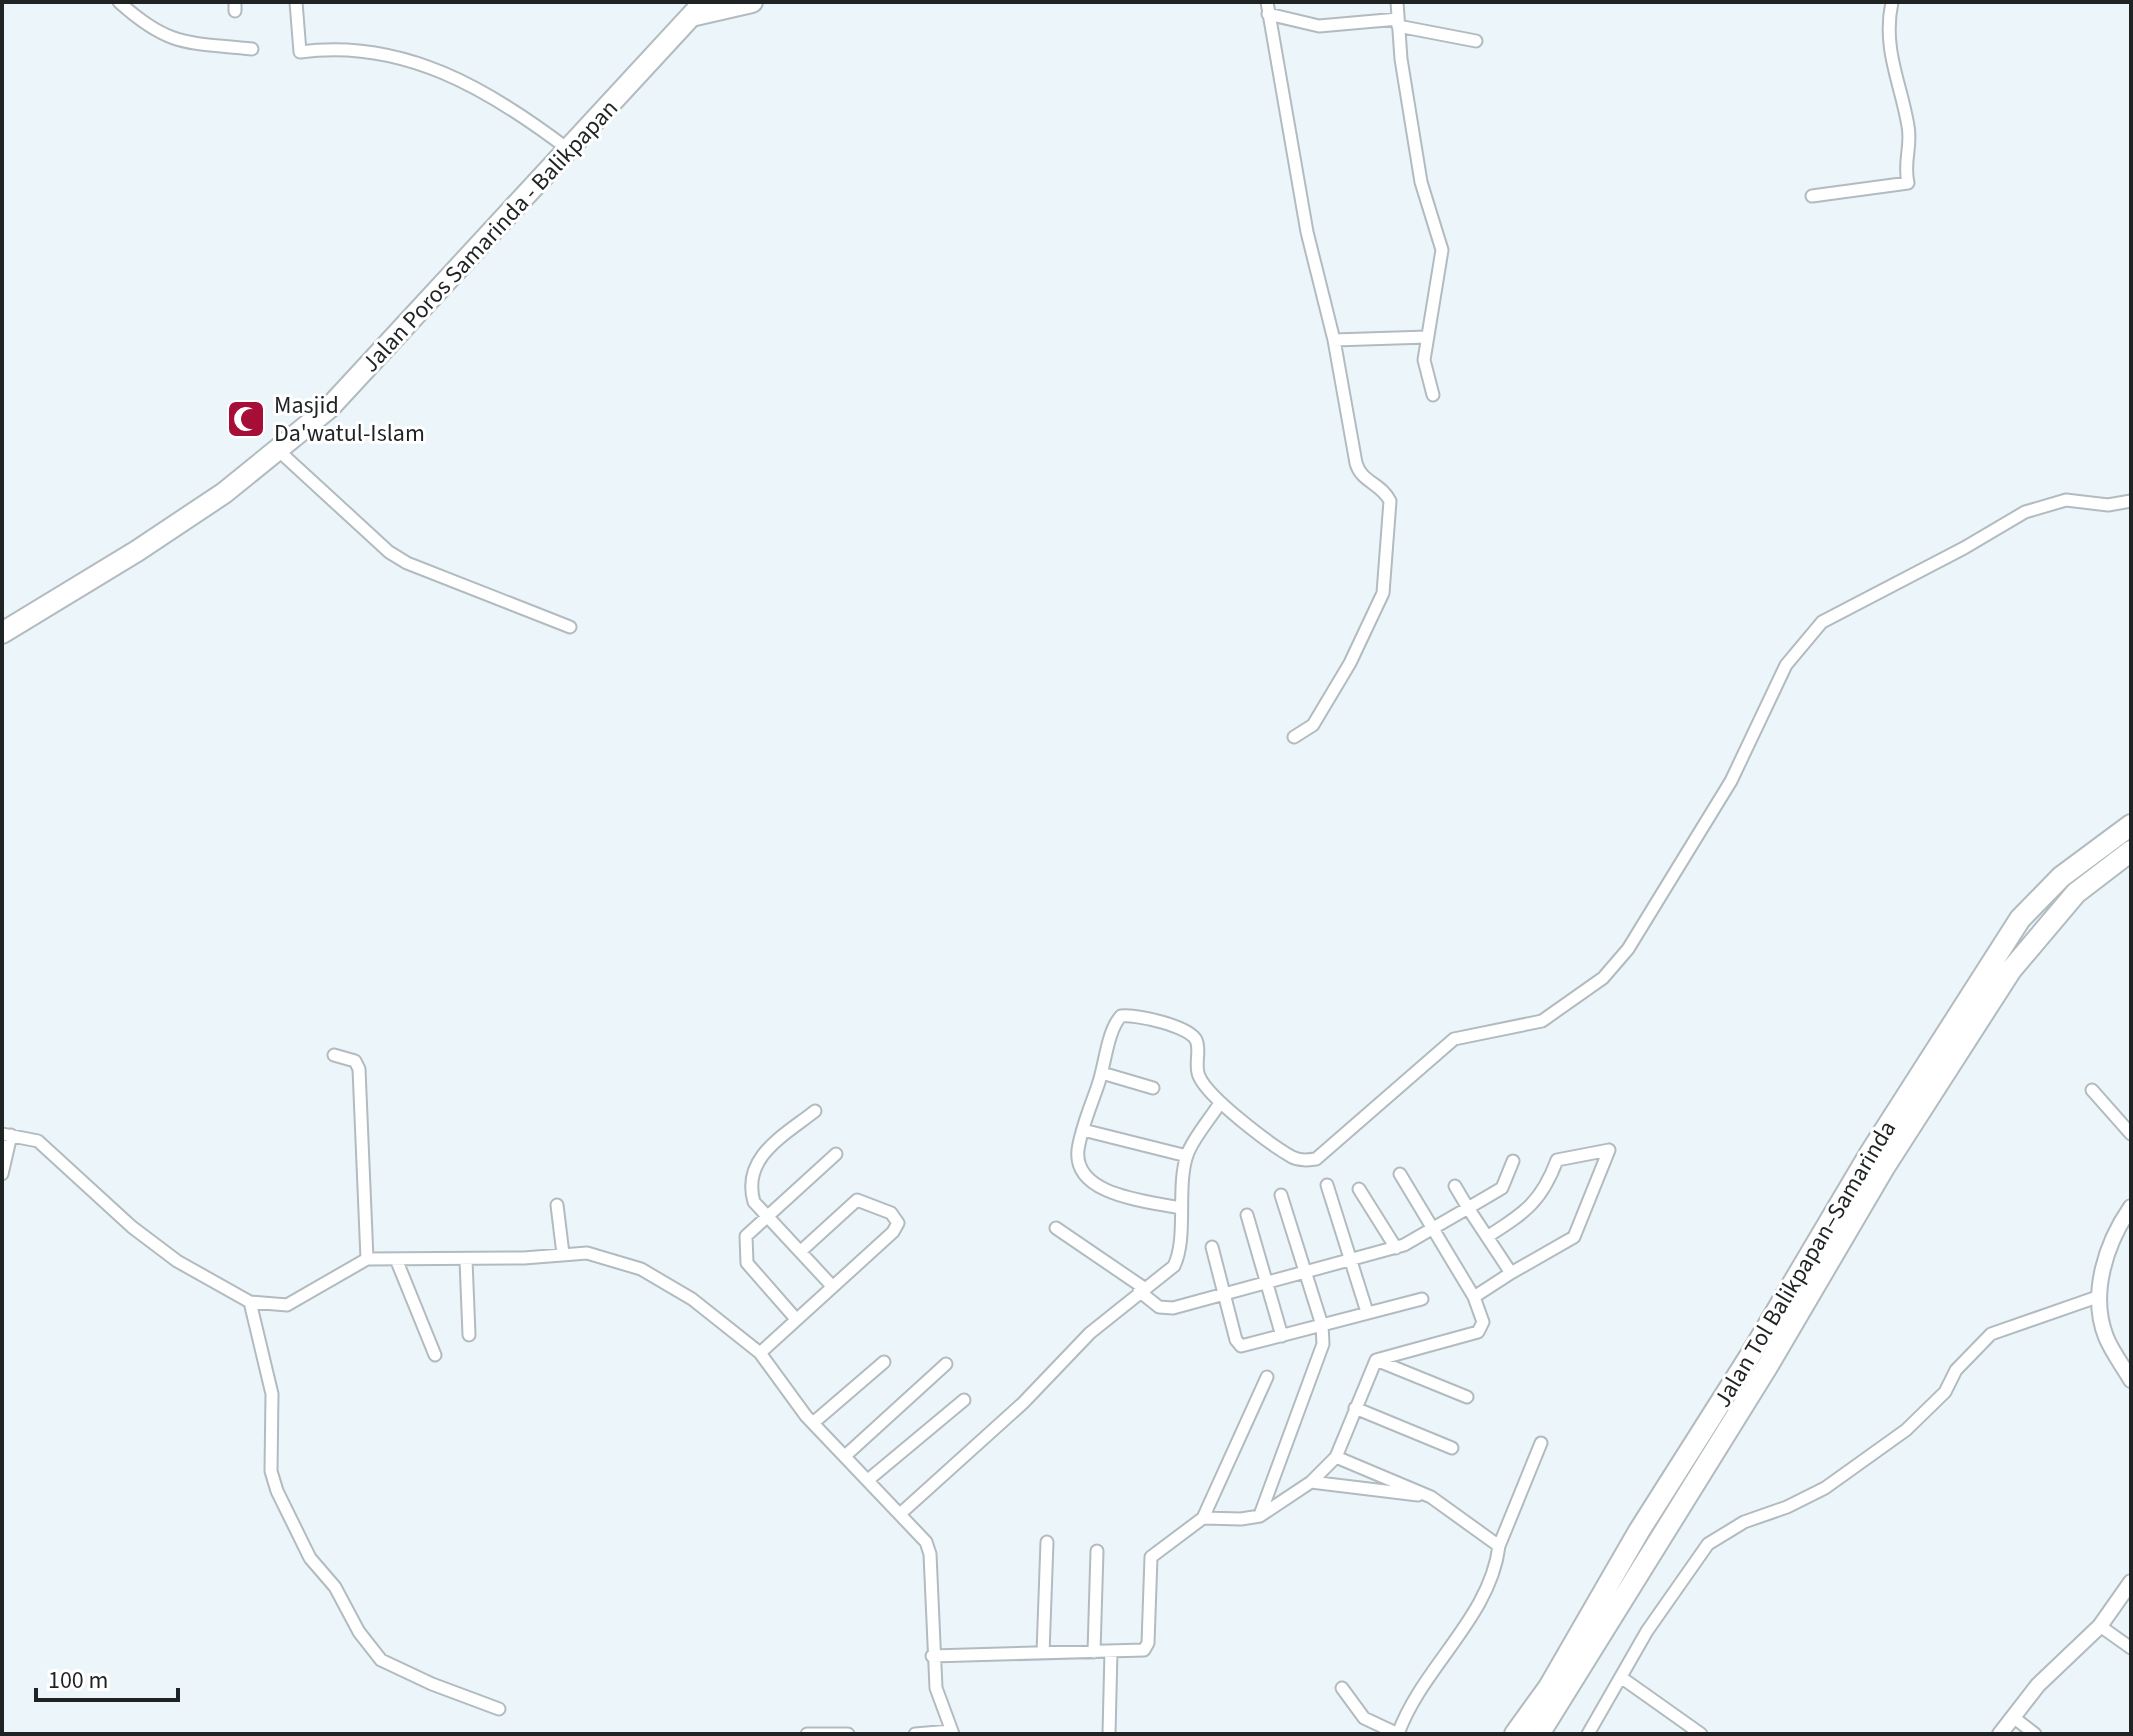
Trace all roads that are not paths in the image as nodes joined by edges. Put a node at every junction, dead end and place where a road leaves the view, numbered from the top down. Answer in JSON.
{"nodes":[{"id":1,"x":119,"y":2,"type":"edge"},
{"id":2,"x":296,"y":2,"type":"edge"},
{"id":3,"x":752,"y":2,"type":"edge"},
{"id":4,"x":1397,"y":2,"type":"edge"},
{"id":5,"x":1892,"y":2,"type":"edge"},
{"id":6,"x":1268,"y":8,"type":"edge"},
{"id":7,"x":697,"y":9,"type":"edge"},
{"id":8,"x":1398,"y":23,"type":"junction"},
{"id":9,"x":1476,"y":41,"type":"dead end"},
{"id":10,"x":252,"y":49,"type":"dead end"},
{"id":11,"x":569,"y":150,"type":"junction"},
{"id":12,"x":1812,"y":196,"type":"dead end"},
{"id":13,"x":1427,"y":337,"type":"junction"},
{"id":14,"x":1334,"y":340,"type":"junction"},
{"id":15,"x":1433,"y":395,"type":"dead end"},
{"id":16,"x":279,"y":451,"type":"junction"},
{"id":17,"x":2131,"y":501,"type":"edge"},
{"id":18,"x":570,"y":627,"type":"dead end"},
{"id":19,"x":2,"y":633,"type":"edge"},
{"id":20,"x":1294,"y":737,"type":"dead end"},
{"id":21,"x":2131,"y":825,"type":"edge"},
{"id":22,"x":2131,"y":851,"type":"edge"},
{"id":23,"x":334,"y":1055,"type":"dead end"},
{"id":24,"x":1102,"y":1073,"type":"junction"},
{"id":25,"x":1153,"y":1088,"type":"dead end"},
{"id":26,"x":2092,"y":1090,"type":"dead end"},
{"id":27,"x":1220,"y":1103,"type":"junction"},
{"id":28,"x":815,"y":1111,"type":"dead end"},
{"id":29,"x":1083,"y":1130,"type":"junction"},
{"id":30,"x":6,"y":1134,"type":"edge"},
{"id":31,"x":2131,"y":1134,"type":"edge"},
{"id":32,"x":836,"y":1154,"type":"dead end"},
{"id":33,"x":1187,"y":1156,"type":"junction"},
{"id":34,"x":1513,"y":1161,"type":"dead end"},
{"id":35,"x":2,"y":1174,"type":"edge"},
{"id":36,"x":1400,"y":1174,"type":"dead end"},
{"id":37,"x":1327,"y":1185,"type":"dead end"},
{"id":38,"x":1455,"y":1186,"type":"dead end"},
{"id":39,"x":1359,"y":1189,"type":"dead end"},
{"id":40,"x":1281,"y":1195,"type":"dead end"},
{"id":41,"x":557,"y":1205,"type":"dead end"},
{"id":42,"x":2131,"y":1207,"type":"edge"},
{"id":43,"x":1180,"y":1208,"type":"junction"},
{"id":44,"x":1468,"y":1208,"type":"junction"},
{"id":45,"x":1247,"y":1215,"type":"dead end"},
{"id":46,"x":767,"y":1216,"type":"junction"},
{"id":47,"x":1056,"y":1228,"type":"dead end"},
{"id":48,"x":1431,"y":1229,"type":"junction"},
{"id":49,"x":1487,"y":1237,"type":"junction"},
{"id":50,"x":1212,"y":1247,"type":"dead end"},
{"id":51,"x":1396,"y":1248,"type":"junction"},
{"id":52,"x":801,"y":1251,"type":"junction"},
{"id":53,"x":563,"y":1254,"type":"junction"},
{"id":54,"x":367,"y":1259,"type":"junction"},
{"id":55,"x":396,"y":1259,"type":"junction"},
{"id":56,"x":1350,"y":1259,"type":"junction"},
{"id":57,"x":466,"y":1260,"type":"junction"},
{"id":58,"x":1305,"y":1271,"type":"junction"},
{"id":59,"x":1511,"y":1273,"type":"junction"},
{"id":60,"x":1264,"y":1283,"type":"junction"},
{"id":61,"x":832,"y":1286,"type":"junction"},
{"id":62,"x":1142,"y":1289,"type":"junction"},
{"id":63,"x":1223,"y":1294,"type":"junction"},
{"id":64,"x":2100,"y":1296,"type":"junction"},
{"id":65,"x":1474,"y":1297,"type":"junction"},
{"id":66,"x":1422,"y":1299,"type":"dead end"},
{"id":67,"x":250,"y":1302,"type":"junction"},
{"id":68,"x":1367,"y":1312,"type":"junction"},
{"id":69,"x":796,"y":1319,"type":"junction"},
{"id":70,"x":1322,"y":1325,"type":"junction"},
{"id":71,"x":469,"y":1335,"type":"dead end"},
{"id":72,"x":1282,"y":1336,"type":"junction"},
{"id":73,"x":760,"y":1353,"type":"junction"},
{"id":74,"x":435,"y":1355,"type":"dead end"},
{"id":75,"x":1376,"y":1360,"type":"junction"},
{"id":76,"x":884,"y":1362,"type":"dead end"},
{"id":77,"x":946,"y":1364,"type":"dead end"},
{"id":78,"x":2129,"y":1373,"type":"edge"},
{"id":79,"x":1267,"y":1377,"type":"dead end"},
{"id":80,"x":1467,"y":1397,"type":"dead end"},
{"id":81,"x":964,"y":1400,"type":"dead end"},
{"id":82,"x":1355,"y":1408,"type":"junction"},
{"id":83,"x":813,"y":1423,"type":"junction"},
{"id":84,"x":1541,"y":1443,"type":"dead end"},
{"id":85,"x":1452,"y":1448,"type":"dead end"},
{"id":86,"x":845,"y":1456,"type":"junction"},
{"id":87,"x":1336,"y":1457,"type":"junction"},
{"id":88,"x":868,"y":1480,"type":"junction"},
{"id":89,"x":1311,"y":1482,"type":"junction"},
{"id":90,"x":1431,"y":1497,"type":"junction"},
{"id":91,"x":900,"y":1514,"type":"junction"},
{"id":92,"x":1260,"y":1516,"type":"junction"},
{"id":93,"x":1203,"y":1518,"type":"junction"},
{"id":94,"x":1047,"y":1542,"type":"dead end"},
{"id":95,"x":1499,"y":1546,"type":"junction"},
{"id":96,"x":1097,"y":1551,"type":"dead end"},
{"id":97,"x":2131,"y":1582,"type":"edge"},
{"id":98,"x":2100,"y":1626,"type":"junction"},
{"id":99,"x":2131,"y":1648,"type":"edge"},
{"id":100,"x":1111,"y":1651,"type":"junction"},
{"id":101,"x":1094,"y":1652,"type":"junction"},
{"id":102,"x":1043,"y":1653,"type":"junction"},
{"id":103,"x":932,"y":1656,"type":"junction"},
{"id":104,"x":1622,"y":1678,"type":"junction"},
{"id":105,"x":1342,"y":1688,"type":"dead end"},
{"id":106,"x":499,"y":1709,"type":"dead end"},
{"id":107,"x":2013,"y":1717,"type":"junction"},
{"id":108,"x":952,"y":1732,"type":"edge"},
{"id":109,"x":2032,"y":1733,"type":"edge"},
{"id":110,"x":807,"y":1734,"type":"edge"},
{"id":111,"x":848,"y":1734,"type":"edge"},
{"id":112,"x":915,"y":1734,"type":"edge"},
{"id":113,"x":1109,"y":1734,"type":"edge"},
{"id":114,"x":1515,"y":1734,"type":"edge"},
{"id":115,"x":1539,"y":1734,"type":"edge"},
{"id":116,"x":1588,"y":1734,"type":"edge"},
{"id":117,"x":1701,"y":1734,"type":"edge"},
{"id":118,"x":2000,"y":1734,"type":"edge"}],
"edges":[{"from":1,"to":10,"type":"street"},
{"from":2,"to":11,"type":"street"},
{"from":3,"to":7,"type":"highway","name":"Jalan Poros Samarinda - Balikpapan"},
{"from":4,"to":8,"type":"street"},
{"from":5,"to":12,"type":"street"},
{"from":6,"to":8,"type":"street"},
{"from":6,"to":14,"type":"street"},
{"from":7,"to":11,"type":"highway","name":"Jalan Poros Samarinda - Balikpapan"},
{"from":8,"to":9,"type":"street"},
{"from":8,"to":13,"type":"street"},
{"from":11,"to":16,"type":"highway","name":"Jalan Poros Samarinda - Balikpapan"},
{"from":13,"to":14,"type":"street"},
{"from":13,"to":15,"type":"street"},
{"from":14,"to":20,"type":"street"},
{"from":16,"to":18,"type":"street"},
{"from":16,"to":19,"type":"highway","name":"Jalan Poros Samarinda - Balikpapan"},
{"from":17,"to":27,"type":"street"},
{"from":21,"to":114,"type":"highway","name":"Jalan Tol Balikpapan–Samarinda"},
{"from":22,"to":115,"type":"highway","name":"Jalan Tol Balikpapan–Samarinda"},
{"from":23,"to":54,"type":"street"},
{"from":24,"to":25,"type":"street"},
{"from":24,"to":27,"type":"street"},
{"from":24,"to":29,"type":"street"},
{"from":26,"to":31,"type":"street"},
{"from":27,"to":33,"type":"street"},
{"from":28,"to":46,"type":"street"},
{"from":29,"to":33,"type":"street"},
{"from":29,"to":43,"type":"street"},
{"from":30,"to":35,"type":"street"},
{"from":30,"to":67,"type":"street"},
{"from":32,"to":46,"type":"street"},
{"from":33,"to":43,"type":"street"},
{"from":34,"to":44,"type":"street"},
{"from":36,"to":48,"type":"street"},
{"from":37,"to":56,"type":"street"},
{"from":38,"to":44,"type":"street"},
{"from":39,"to":51,"type":"street"},
{"from":40,"to":58,"type":"street"},
{"from":41,"to":53,"type":"street"},
{"from":42,"to":64,"type":"street"},
{"from":43,"to":62,"type":"street"},
{"from":44,"to":48,"type":"street"},
{"from":44,"to":49,"type":"street"},
{"from":45,"to":60,"type":"street"},
{"from":46,"to":52,"type":"street"},
{"from":46,"to":69,"type":"street"},
{"from":47,"to":62,"type":"street"},
{"from":48,"to":51,"type":"street"},
{"from":48,"to":65,"type":"street"},
{"from":49,"to":59,"type":"street"},
{"from":49,"to":59,"type":"street"},
{"from":50,"to":63,"type":"street"},
{"from":51,"to":56,"type":"street"},
{"from":52,"to":61,"type":"street"},
{"from":52,"to":61,"type":"street"},
{"from":53,"to":57,"type":"street"},
{"from":53,"to":73,"type":"street"},
{"from":54,"to":55,"type":"street"},
{"from":54,"to":67,"type":"street"},
{"from":55,"to":57,"type":"street"},
{"from":55,"to":74,"type":"street"},
{"from":56,"to":58,"type":"street"},
{"from":56,"to":68,"type":"street"},
{"from":57,"to":71,"type":"street"},
{"from":58,"to":60,"type":"street"},
{"from":58,"to":70,"type":"street"},
{"from":59,"to":65,"type":"street"},
{"from":60,"to":63,"type":"street"},
{"from":60,"to":72,"type":"street"},
{"from":61,"to":69,"type":"street"},
{"from":62,"to":63,"type":"street"},
{"from":62,"to":91,"type":"street"},
{"from":63,"to":72,"type":"street"},
{"from":64,"to":78,"type":"street"},
{"from":64,"to":104,"type":"street"},
{"from":65,"to":75,"type":"street"},
{"from":66,"to":68,"type":"street"},
{"from":67,"to":106,"type":"street"},
{"from":68,"to":70,"type":"street"},
{"from":69,"to":73,"type":"street"},
{"from":70,"to":72,"type":"street"},
{"from":70,"to":92,"type":"street"},
{"from":73,"to":83,"type":"street"},
{"from":75,"to":80,"type":"street"},
{"from":75,"to":82,"type":"street"},
{"from":76,"to":83,"type":"street"},
{"from":77,"to":86,"type":"street"},
{"from":79,"to":93,"type":"street"},
{"from":81,"to":88,"type":"street"},
{"from":82,"to":85,"type":"street"},
{"from":82,"to":87,"type":"street"},
{"from":83,"to":86,"type":"street"},
{"from":84,"to":95,"type":"street"},
{"from":86,"to":88,"type":"street"},
{"from":87,"to":89,"type":"street"},
{"from":87,"to":90,"type":"street"},
{"from":88,"to":91,"type":"street"},
{"from":89,"to":90,"type":"street"},
{"from":89,"to":92,"type":"street"},
{"from":90,"to":95,"type":"street"},
{"from":91,"to":103,"type":"street"},
{"from":92,"to":93,"type":"street"},
{"from":93,"to":100,"type":"street"},
{"from":94,"to":102,"type":"street"},
{"from":95,"to":105,"type":"street"},
{"from":96,"to":101,"type":"street"},
{"from":97,"to":98,"type":"street"},
{"from":98,"to":99,"type":"street"},
{"from":98,"to":107,"type":"street"},
{"from":100,"to":101,"type":"street"},
{"from":100,"to":113,"type":"street"},
{"from":101,"to":102,"type":"street"},
{"from":102,"to":103,"type":"street"},
{"from":103,"to":108,"type":"street"},
{"from":104,"to":116,"type":"street"},
{"from":104,"to":117,"type":"street"},
{"from":107,"to":109,"type":"street"},
{"from":107,"to":118,"type":"street"},
{"from":108,"to":112,"type":"street"},
{"from":110,"to":111,"type":"street"}]}
